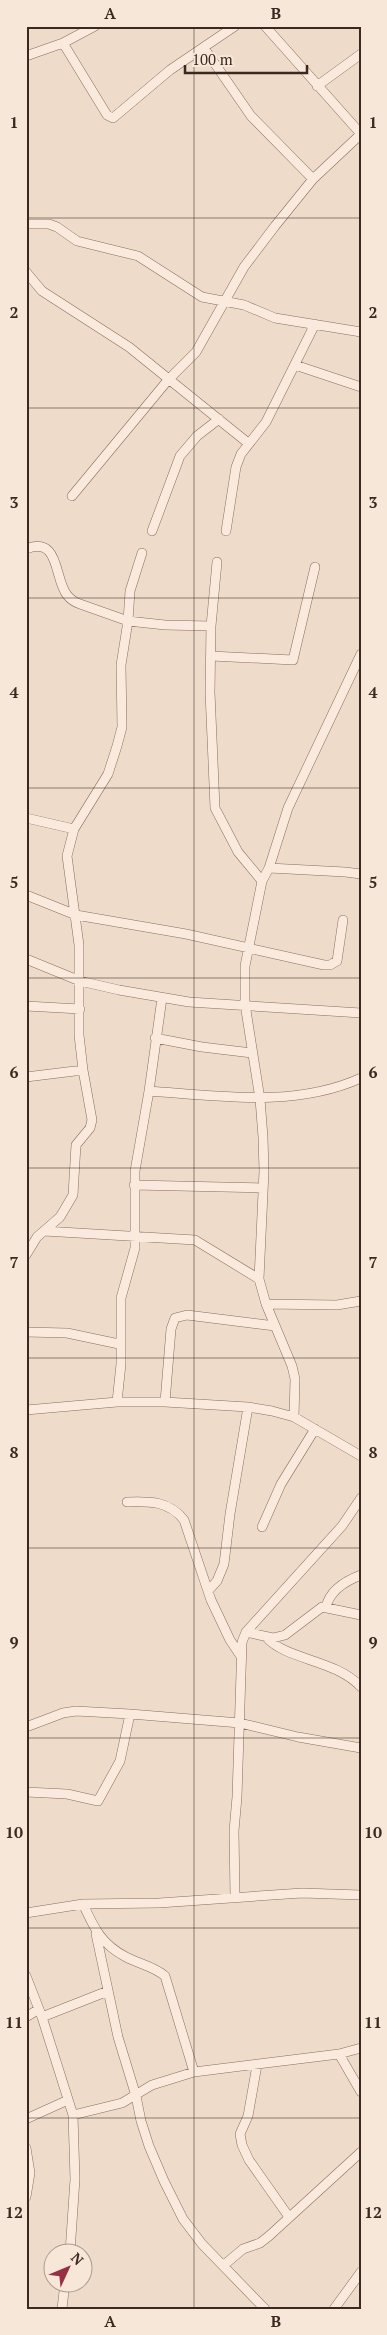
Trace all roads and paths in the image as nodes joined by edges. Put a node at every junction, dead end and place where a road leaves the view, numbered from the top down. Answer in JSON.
{"nodes":[{"id":1,"x":95,"y":26,"type":"edge"},
{"id":2,"x":235,"y":26,"type":"edge"},
{"id":3,"x":264,"y":26,"type":"edge"},
{"id":4,"x":63,"y":43,"type":"junction"},
{"id":5,"x":204,"y":48,"type":"junction"},
{"id":6,"x":361,"y":54,"type":"edge"},
{"id":7,"x":26,"y":56,"type":"edge"},
{"id":8,"x":317,"y":86,"type":"junction"},
{"id":9,"x":361,"y":134,"type":"edge"},
{"id":10,"x":313,"y":179,"type":"junction"},
{"id":11,"x":26,"y":224,"type":"edge"},
{"id":12,"x":26,"y":272,"type":"edge"},
{"id":13,"x":225,"y":302,"type":"junction"},
{"id":14,"x":315,"y":324,"type":"junction"},
{"id":15,"x":361,"y":332,"type":"edge"},
{"id":16,"x":295,"y":365,"type":"junction"},
{"id":17,"x":168,"y":380,"type":"junction"},
{"id":18,"x":361,"y":387,"type":"edge"},
{"id":19,"x":219,"y":419,"type":"junction"},
{"id":20,"x":248,"y":443,"type":"junction"},
{"id":21,"x":72,"y":496,"type":"dead end"},
{"id":22,"x":152,"y":531,"type":"dead end"},
{"id":23,"x":226,"y":531,"type":"dead end"},
{"id":24,"x":26,"y":550,"type":"edge"},
{"id":25,"x":142,"y":553,"type":"dead end"},
{"id":26,"x":217,"y":562,"type":"dead end"},
{"id":27,"x":315,"y":567,"type":"dead end"},
{"id":28,"x":128,"y":621,"type":"junction"},
{"id":29,"x":211,"y":626,"type":"junction"},
{"id":30,"x":361,"y":654,"type":"edge"},
{"id":31,"x":211,"y":656,"type":"junction"},
{"id":32,"x":26,"y":818,"type":"edge"},
{"id":33,"x":74,"y":829,"type":"junction"},
{"id":34,"x":269,"y":868,"type":"junction"},
{"id":35,"x":361,"y":874,"type":"edge"},
{"id":36,"x":262,"y":881,"type":"junction"},
{"id":37,"x":26,"y":895,"type":"edge"},
{"id":38,"x":76,"y":915,"type":"junction"},
{"id":39,"x":343,"y":920,"type":"dead end"},
{"id":40,"x":248,"y":949,"type":"junction"},
{"id":41,"x":26,"y":959,"type":"edge"},
{"id":42,"x":80,"y":981,"type":"junction"},
{"id":43,"x":162,"y":998,"type":"junction"},
{"id":44,"x":245,"y":1004,"type":"junction"},
{"id":45,"x":26,"y":1006,"type":"edge"},
{"id":46,"x":80,"y":1009,"type":"junction"},
{"id":47,"x":361,"y":1013,"type":"edge"},
{"id":48,"x":155,"y":1038,"type":"junction"},
{"id":49,"x":252,"y":1053,"type":"junction"},
{"id":50,"x":83,"y":1070,"type":"junction"},
{"id":51,"x":26,"y":1077,"type":"edge"},
{"id":52,"x":361,"y":1078,"type":"edge"},
{"id":53,"x":149,"y":1091,"type":"junction"},
{"id":54,"x":260,"y":1099,"type":"junction"},
{"id":55,"x":134,"y":1185,"type":"junction"},
{"id":56,"x":263,"y":1188,"type":"junction"},
{"id":57,"x":44,"y":1231,"type":"junction"},
{"id":58,"x":135,"y":1236,"type":"junction"},
{"id":59,"x":26,"y":1255,"type":"edge"},
{"id":60,"x":259,"y":1279,"type":"junction"},
{"id":61,"x":361,"y":1301,"type":"edge"},
{"id":62,"x":266,"y":1304,"type":"junction"},
{"id":63,"x":275,"y":1326,"type":"junction"},
{"id":64,"x":26,"y":1332,"type":"edge"},
{"id":65,"x":119,"y":1344,"type":"junction"},
{"id":66,"x":117,"y":1402,"type":"junction"},
{"id":67,"x":164,"y":1402,"type":"junction"},
{"id":68,"x":248,"y":1407,"type":"junction"},
{"id":69,"x":26,"y":1410,"type":"edge"},
{"id":70,"x":294,"y":1417,"type":"junction"},
{"id":71,"x":315,"y":1429,"type":"junction"},
{"id":72,"x":361,"y":1456,"type":"edge"},
{"id":73,"x":361,"y":1498,"type":"edge"},
{"id":74,"x":127,"y":1502,"type":"dead end"},
{"id":75,"x":262,"y":1528,"type":"dead end"},
{"id":76,"x":361,"y":1575,"type":"edge"},
{"id":77,"x":208,"y":1591,"type":"junction"},
{"id":78,"x":326,"y":1607,"type":"junction"},
{"id":79,"x":361,"y":1615,"type":"edge"},
{"id":80,"x":246,"y":1632,"type":"junction"},
{"id":81,"x":267,"y":1638,"type":"junction"},
{"id":82,"x":242,"y":1658,"type":"junction"},
{"id":83,"x":361,"y":1687,"type":"edge"},
{"id":84,"x":130,"y":1714,"type":"junction"},
{"id":85,"x":240,"y":1723,"type":"junction"},
{"id":86,"x":26,"y":1727,"type":"edge"},
{"id":87,"x":361,"y":1748,"type":"edge"},
{"id":88,"x":26,"y":1792,"type":"edge"},
{"id":89,"x":361,"y":1895,"type":"edge"},
{"id":90,"x":235,"y":1897,"type":"junction"},
{"id":91,"x":83,"y":1904,"type":"junction"},
{"id":92,"x":26,"y":1913,"type":"edge"},
{"id":93,"x":96,"y":1934,"type":"junction"},
{"id":94,"x":26,"y":1976,"type":"edge"},
{"id":95,"x":108,"y":1991,"type":"junction"},
{"id":96,"x":41,"y":2013,"type":"junction"},
{"id":97,"x":26,"y":2016,"type":"edge"},
{"id":98,"x":361,"y":2048,"type":"edge"},
{"id":99,"x":339,"y":2054,"type":"junction"},
{"id":100,"x":256,"y":2065,"type":"junction"},
{"id":101,"x":194,"y":2072,"type":"junction"},
{"id":102,"x":361,"y":2092,"type":"edge"},
{"id":103,"x":136,"y":2096,"type":"junction"},
{"id":104,"x":68,"y":2100,"type":"junction"},
{"id":105,"x":73,"y":2115,"type":"junction"},
{"id":106,"x":26,"y":2119,"type":"edge"},
{"id":107,"x":26,"y":2148,"type":"edge"},
{"id":108,"x":361,"y":2152,"type":"edge"},
{"id":109,"x":26,"y":2197,"type":"edge"},
{"id":110,"x":289,"y":2217,"type":"junction"},
{"id":111,"x":71,"y":2242,"type":"edge"},
{"id":112,"x":224,"y":2265,"type":"junction"},
{"id":113,"x":361,"y":2272,"type":"edge"},
{"id":114,"x":64,"y":2292,"type":"edge"},
{"id":115,"x":62,"y":2309,"type":"edge"},
{"id":116,"x":265,"y":2309,"type":"edge"},
{"id":117,"x":334,"y":2309,"type":"edge"}],
"edges":[{"from":1,"to":4,"type":"street"},
{"from":2,"to":5,"type":"street"},
{"from":3,"to":8,"type":"street"},
{"from":4,"to":5,"type":"street"},
{"from":4,"to":7,"type":"street"},
{"from":5,"to":10,"type":"street"},
{"from":6,"to":8,"type":"street"},
{"from":8,"to":9,"type":"street"},
{"from":9,"to":10,"type":"street"},
{"from":10,"to":13,"type":"street"},
{"from":11,"to":13,"type":"street"},
{"from":12,"to":17,"type":"street"},
{"from":13,"to":14,"type":"street"},
{"from":13,"to":17,"type":"street"},
{"from":14,"to":15,"type":"street"},
{"from":14,"to":16,"type":"street"},
{"from":16,"to":18,"type":"street"},
{"from":16,"to":20,"type":"street"},
{"from":17,"to":19,"type":"street"},
{"from":17,"to":21,"type":"street"},
{"from":19,"to":20,"type":"street"},
{"from":19,"to":22,"type":"street"},
{"from":20,"to":23,"type":"street"},
{"from":24,"to":28,"type":"street"},
{"from":25,"to":28,"type":"street"},
{"from":26,"to":29,"type":"street"},
{"from":27,"to":31,"type":"street"},
{"from":28,"to":29,"type":"street"},
{"from":28,"to":33,"type":"street"},
{"from":29,"to":31,"type":"street"},
{"from":30,"to":34,"type":"street"},
{"from":31,"to":36,"type":"street"},
{"from":32,"to":33,"type":"street"},
{"from":33,"to":38,"type":"street"},
{"from":34,"to":35,"type":"street"},
{"from":34,"to":36,"type":"street"},
{"from":36,"to":40,"type":"street"},
{"from":37,"to":38,"type":"street"},
{"from":38,"to":40,"type":"street"},
{"from":38,"to":42,"type":"street"},
{"from":39,"to":40,"type":"street"},
{"from":40,"to":44,"type":"street"},
{"from":41,"to":42,"type":"street"},
{"from":42,"to":43,"type":"street"},
{"from":42,"to":46,"type":"street"},
{"from":43,"to":44,"type":"street"},
{"from":43,"to":48,"type":"street"},
{"from":44,"to":47,"type":"street"},
{"from":44,"to":49,"type":"street"},
{"from":45,"to":46,"type":"street"},
{"from":46,"to":50,"type":"street"},
{"from":48,"to":49,"type":"street"},
{"from":48,"to":53,"type":"street"},
{"from":49,"to":54,"type":"street"},
{"from":50,"to":51,"type":"street"},
{"from":50,"to":57,"type":"street"},
{"from":52,"to":54,"type":"street"},
{"from":53,"to":54,"type":"street"},
{"from":53,"to":55,"type":"street"},
{"from":54,"to":56,"type":"street"},
{"from":55,"to":56,"type":"street"},
{"from":55,"to":58,"type":"street"},
{"from":56,"to":60,"type":"street"},
{"from":57,"to":58,"type":"street"},
{"from":57,"to":59,"type":"street"},
{"from":58,"to":60,"type":"street"},
{"from":58,"to":65,"type":"street"},
{"from":60,"to":62,"type":"street"},
{"from":61,"to":62,"type":"street"},
{"from":62,"to":63,"type":"street"},
{"from":63,"to":67,"type":"street"},
{"from":63,"to":70,"type":"street"},
{"from":64,"to":65,"type":"street"},
{"from":65,"to":66,"type":"street"},
{"from":66,"to":67,"type":"street"},
{"from":66,"to":69,"type":"street"},
{"from":67,"to":68,"type":"street"},
{"from":68,"to":70,"type":"street"},
{"from":68,"to":77,"type":"street"},
{"from":70,"to":71,"type":"street"},
{"from":71,"to":72,"type":"street"},
{"from":71,"to":75,"type":"street"},
{"from":73,"to":80,"type":"street"},
{"from":74,"to":77,"type":"street"},
{"from":76,"to":78,"type":"street"},
{"from":77,"to":82,"type":"street"},
{"from":78,"to":79,"type":"street"},
{"from":78,"to":81,"type":"street"},
{"from":80,"to":81,"type":"street"},
{"from":80,"to":82,"type":"street"},
{"from":81,"to":83,"type":"street"},
{"from":82,"to":85,"type":"street"},
{"from":84,"to":85,"type":"street"},
{"from":84,"to":86,"type":"street"},
{"from":84,"to":88,"type":"street"},
{"from":85,"to":87,"type":"street"},
{"from":85,"to":90,"type":"street"},
{"from":89,"to":90,"type":"street"},
{"from":90,"to":91,"type":"street"},
{"from":91,"to":92,"type":"street"},
{"from":91,"to":93,"type":"street"},
{"from":93,"to":95,"type":"street"},
{"from":93,"to":101,"type":"street"},
{"from":94,"to":96,"type":"street"},
{"from":95,"to":96,"type":"street"},
{"from":95,"to":103,"type":"street"},
{"from":96,"to":97,"type":"street"},
{"from":96,"to":104,"type":"street"},
{"from":98,"to":99,"type":"street"},
{"from":99,"to":100,"type":"street"},
{"from":99,"to":102,"type":"street"},
{"from":100,"to":101,"type":"street"},
{"from":100,"to":110,"type":"street"},
{"from":101,"to":103,"type":"street"},
{"from":103,"to":105,"type":"street"},
{"from":103,"to":112,"type":"street"},
{"from":104,"to":105,"type":"street"},
{"from":104,"to":106,"type":"street"},
{"from":105,"to":111,"type":"street"},
{"from":107,"to":109,"type":"street"},
{"from":108,"to":110,"type":"street"},
{"from":110,"to":112,"type":"street"},
{"from":112,"to":116,"type":"street"},
{"from":113,"to":117,"type":"street"},
{"from":114,"to":115,"type":"street"}]}
